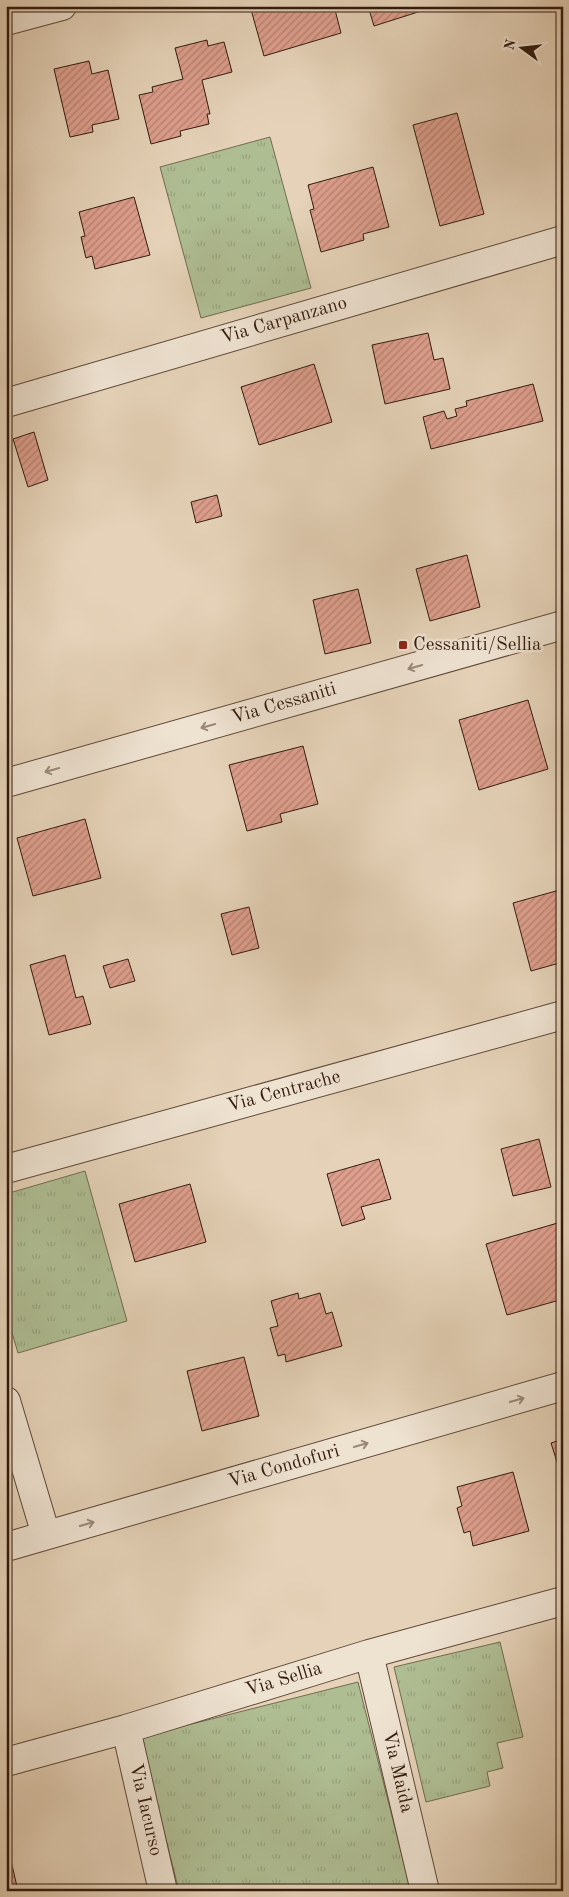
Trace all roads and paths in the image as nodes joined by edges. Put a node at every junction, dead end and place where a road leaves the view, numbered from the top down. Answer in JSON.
{"nodes":[{"id":1,"x":62,"y":6,"type":"edge"},
{"id":2,"x":6,"y":21,"type":"edge"},
{"id":3,"x":563,"y":240,"type":"edge"},
{"id":4,"x":6,"y":402,"type":"edge"},
{"id":5,"x":563,"y":625,"type":"edge"},
{"id":6,"x":6,"y":783,"type":"edge"},
{"id":7,"x":563,"y":1015,"type":"edge"},
{"id":8,"x":6,"y":1169,"type":"edge"},
{"id":9,"x":563,"y":1386,"type":"edge"},
{"id":10,"x":6,"y":1401,"type":"edge"},
{"id":11,"x":46,"y":1535,"type":"junction"},
{"id":12,"x":6,"y":1547,"type":"edge"},
{"id":13,"x":563,"y":1600,"type":"edge"},
{"id":14,"x":369,"y":1654,"type":"junction"},
{"id":15,"x":126,"y":1729,"type":"junction"},
{"id":16,"x":6,"y":1762,"type":"edge"},
{"id":17,"x":163,"y":1891,"type":"edge"},
{"id":18,"x":425,"y":1891,"type":"edge"}],
"edges":[{"from":1,"to":2,"type":"street"},
{"from":3,"to":4,"type":"street","name":"Via Carpanzano"},
{"from":5,"to":6,"type":"street","name":"Via Cessaniti","one_way":true},
{"from":7,"to":8,"type":"street","name":"Via Centrache"},
{"from":11,"to":9,"type":"street","name":"Via Condofuri","one_way":true},
{"from":10,"to":11,"type":"street"},
{"from":11,"to":12,"type":"street","name":"Via Condofuri"},
{"from":13,"to":14,"type":"street","name":"Via Sellia"},
{"from":14,"to":15,"type":"street","name":"Via Sellia"},
{"from":14,"to":18,"type":"street","name":"Via Maida"},
{"from":15,"to":16,"type":"street","name":"Via Sellia"},
{"from":15,"to":17,"type":"street","name":"Via Iacurso"}]}
